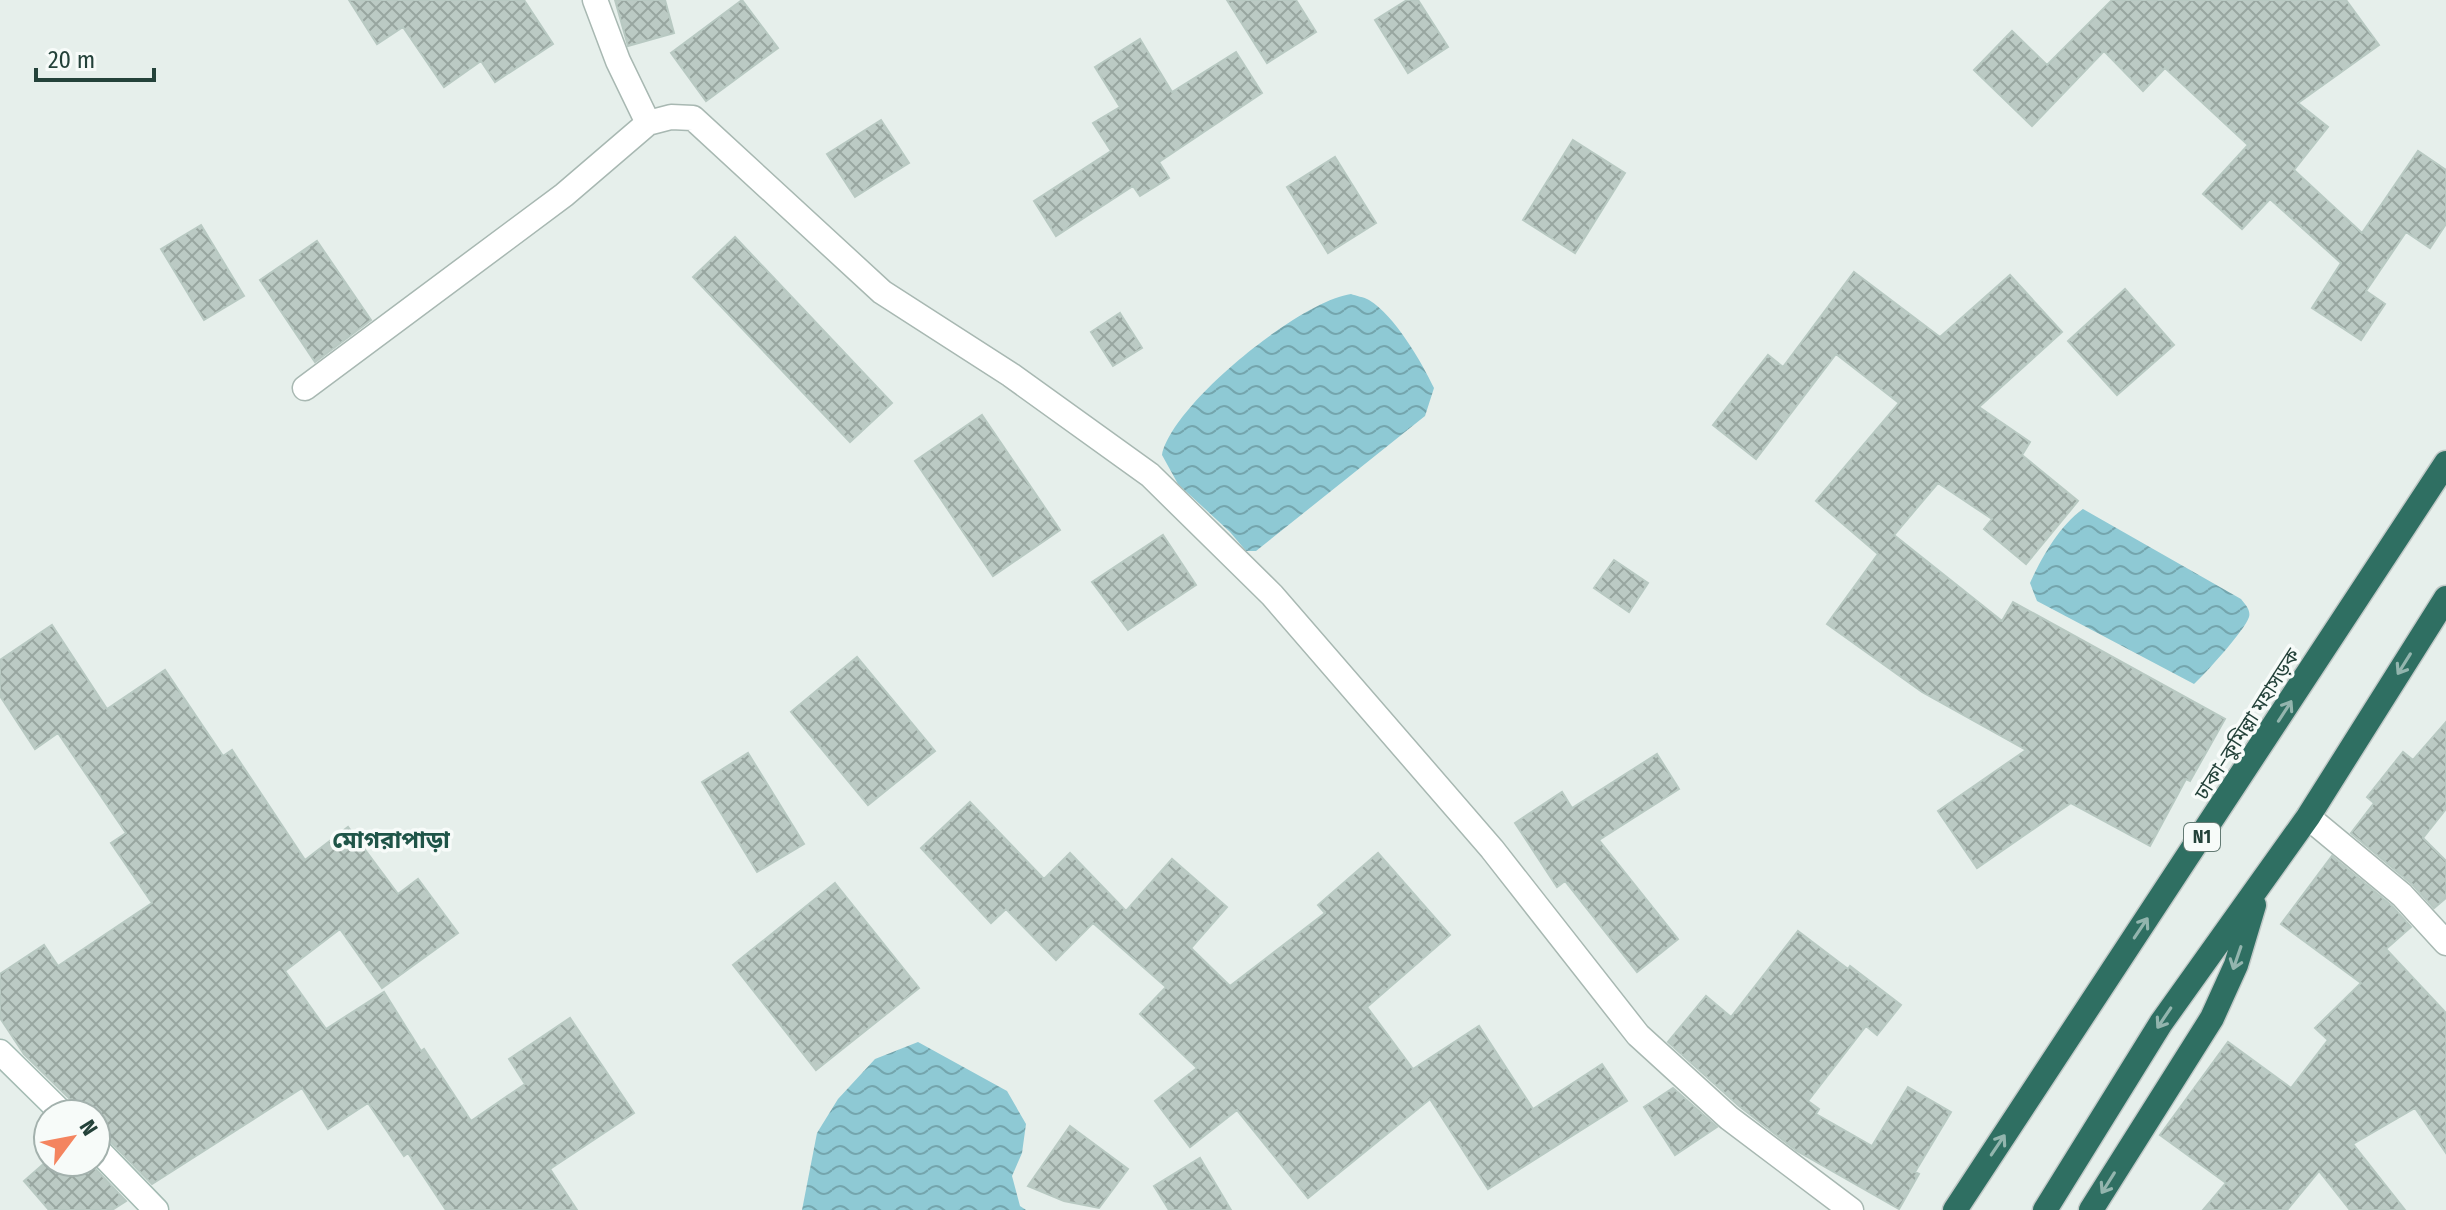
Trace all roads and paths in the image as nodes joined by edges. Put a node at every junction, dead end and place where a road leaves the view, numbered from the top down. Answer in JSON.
{"nodes":[{"id":1,"x":595,"y":0,"type":"edge"},
{"id":2,"x":648,"y":123,"type":"junction"},
{"id":3,"x":305,"y":388,"type":"dead end"},
{"id":4,"x":2446,"y":463,"type":"edge"},
{"id":5,"x":2446,"y":598,"type":"edge"},
{"id":6,"x":2308,"y":817,"type":"junction"},
{"id":7,"x":2260,"y":884,"type":"junction"},
{"id":8,"x":2446,"y":943,"type":"edge"},
{"id":9,"x":0,"y":1052,"type":"edge"},
{"id":10,"x":47,"y":1098,"type":"edge"},
{"id":11,"x":112,"y":1165,"type":"edge"},
{"id":12,"x":156,"y":1210,"type":"edge"},
{"id":13,"x":1851,"y":1210,"type":"edge"},
{"id":14,"x":1955,"y":1210,"type":"edge"},
{"id":15,"x":2045,"y":1210,"type":"edge"},
{"id":16,"x":2091,"y":1210,"type":"edge"}],
"edges":[{"from":1,"to":2,"type":"street"},
{"from":2,"to":3,"type":"street"},
{"from":2,"to":13,"type":"street"},
{"from":14,"to":4,"type":"highway","name":"ঢাকা–কুমিল্লা মহাসড়ক","number":"N1","one_way":true},
{"from":5,"to":6,"type":"highway","one_way":true},
{"from":6,"to":7,"type":"highway"},
{"from":6,"to":8,"type":"street"},
{"from":7,"to":15,"type":"highway","one_way":true},
{"from":7,"to":16,"type":"highway","one_way":true},
{"from":9,"to":10,"type":"street"},
{"from":11,"to":12,"type":"street"}]}
